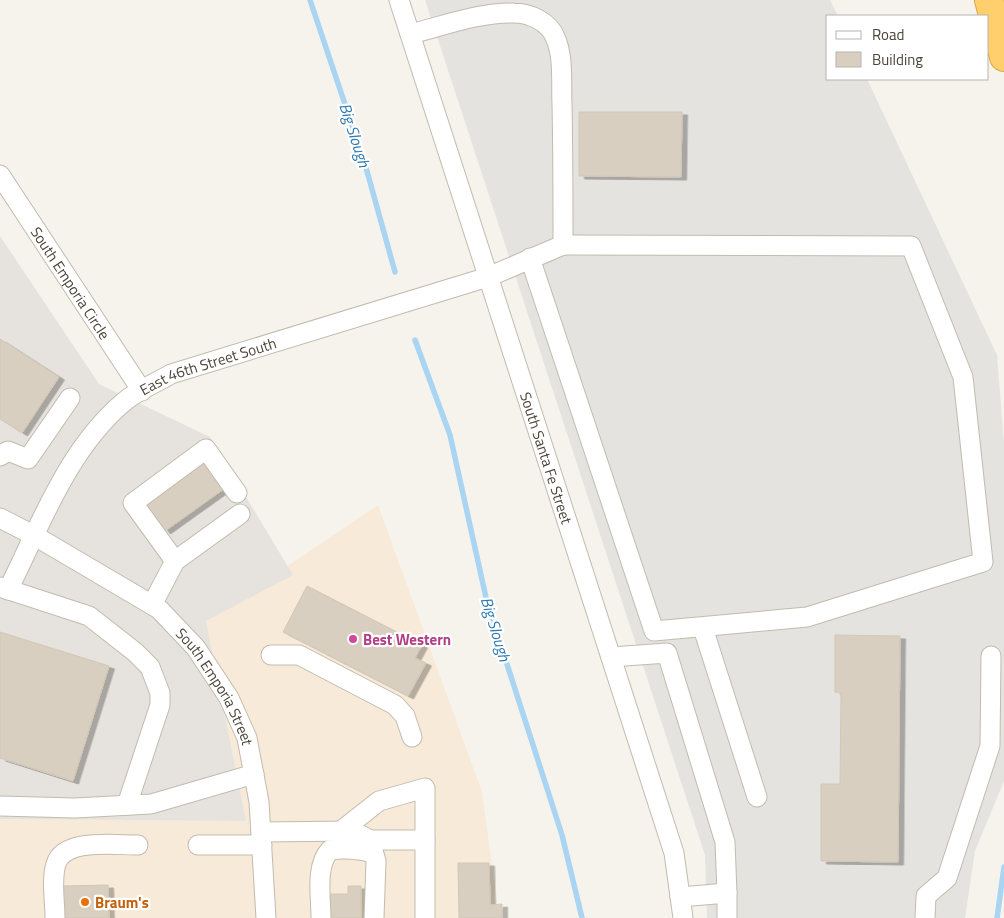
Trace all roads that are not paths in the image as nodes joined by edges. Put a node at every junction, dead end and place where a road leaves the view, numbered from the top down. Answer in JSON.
{"nodes":[{"id":1,"x":399,"y":0,"type":"edge"},
{"id":2,"x":990,"y":0,"type":"edge"},
{"id":3,"x":410,"y":34,"type":"junction"},
{"id":4,"x":1004,"y":37,"type":"edge"},
{"id":5,"x":1004,"y":57,"type":"edge"},
{"id":6,"x":0,"y":175,"type":"edge"},
{"id":7,"x":563,"y":245,"type":"junction"},
{"id":8,"x":530,"y":258,"type":"junction"},
{"id":9,"x":488,"y":277,"type":"junction"},
{"id":10,"x":142,"y":391,"type":"junction"},
{"id":11,"x":70,"y":398,"type":"dead end"},
{"id":12,"x":0,"y":456,"type":"edge"},
{"id":13,"x":237,"y":493,"type":"dead end"},
{"id":14,"x":240,"y":514,"type":"dead end"},
{"id":15,"x":0,"y":518,"type":"edge"},
{"id":16,"x":35,"y":536,"type":"junction"},
{"id":17,"x":175,"y":561,"type":"junction"},
{"id":18,"x":4,"y":589,"type":"edge"},
{"id":19,"x":152,"y":605,"type":"junction"},
{"id":20,"x":703,"y":628,"type":"junction"},
{"id":21,"x":271,"y":655,"type":"dead end"},
{"id":22,"x":611,"y":656,"type":"junction"},
{"id":23,"x":991,"y":656,"type":"dead end"},
{"id":24,"x":412,"y":737,"type":"dead end"},
{"id":25,"x":254,"y":774,"type":"junction"},
{"id":26,"x":757,"y":797,"type":"dead end"},
{"id":27,"x":126,"y":805,"type":"junction"},
{"id":28,"x":0,"y":806,"type":"edge"},
{"id":29,"x":315,"y":831,"type":"junction"},
{"id":30,"x":341,"y":831,"type":"junction"},
{"id":31,"x":261,"y":839,"type":"junction"},
{"id":32,"x":425,"y":840,"type":"junction"},
{"id":33,"x":138,"y":845,"type":"dead end"},
{"id":34,"x":198,"y":845,"type":"dead end"},
{"id":35,"x":372,"y":846,"type":"junction"},
{"id":36,"x":727,"y":893,"type":"junction"},
{"id":37,"x":680,"y":897,"type":"junction"},
{"id":38,"x":55,"y":918,"type":"edge"},
{"id":39,"x":266,"y":918,"type":"edge"},
{"id":40,"x":314,"y":918,"type":"edge"},
{"id":41,"x":321,"y":918,"type":"edge"},
{"id":42,"x":374,"y":918,"type":"edge"},
{"id":43,"x":425,"y":918,"type":"edge"},
{"id":44,"x":683,"y":918,"type":"edge"},
{"id":45,"x":728,"y":918,"type":"edge"},
{"id":46,"x":925,"y":918,"type":"edge"}],
"edges":[{"from":1,"to":3,"type":"street","name":"South Santa Fe Street"},
{"from":2,"to":4,"type":"highway"},
{"from":2,"to":5,"type":"highway"},
{"from":3,"to":7,"type":"street"},
{"from":3,"to":9,"type":"street","name":"South Santa Fe Street"},
{"from":6,"to":10,"type":"street","name":"South Emporia Circle"},
{"from":7,"to":8,"type":"street","name":"East 46th Street South"},
{"from":7,"to":20,"type":"street"},
{"from":8,"to":9,"type":"street","name":"East 46th Street South"},
{"from":8,"to":20,"type":"street"},
{"from":9,"to":10,"type":"street","name":"East 46th Street South"},
{"from":9,"to":22,"type":"street","name":"South Santa Fe Street"},
{"from":10,"to":16,"type":"street","name":"East 46th Street South"},
{"from":11,"to":12,"type":"street"},
{"from":13,"to":17,"type":"street"},
{"from":14,"to":17,"type":"street"},
{"from":15,"to":16,"type":"street"},
{"from":16,"to":18,"type":"street","name":"East 46th Street South"},
{"from":16,"to":19,"type":"street","name":"South Emporia Street"},
{"from":17,"to":19,"type":"street"},
{"from":18,"to":27,"type":"street"},
{"from":19,"to":25,"type":"street","name":"South Emporia Street"},
{"from":20,"to":26,"type":"street"},
{"from":21,"to":24,"type":"street"},
{"from":22,"to":36,"type":"street"},
{"from":22,"to":37,"type":"street","name":"South Santa Fe Street"},
{"from":23,"to":46,"type":"street"},
{"from":25,"to":27,"type":"street"},
{"from":25,"to":31,"type":"street","name":"South Emporia Street"},
{"from":27,"to":28,"type":"street"},
{"from":29,"to":30,"type":"street"},
{"from":29,"to":31,"type":"street"},
{"from":29,"to":40,"type":"street"},
{"from":30,"to":32,"type":"street"},
{"from":30,"to":35,"type":"street"},
{"from":31,"to":34,"type":"street"},
{"from":31,"to":39,"type":"street","name":"South Emporia Street"},
{"from":32,"to":35,"type":"street"},
{"from":32,"to":43,"type":"street"},
{"from":33,"to":38,"type":"street"},
{"from":35,"to":41,"type":"street"},
{"from":35,"to":42,"type":"street"},
{"from":36,"to":37,"type":"street"},
{"from":36,"to":45,"type":"street"},
{"from":37,"to":44,"type":"street","name":"South Santa Fe Street"}]}
